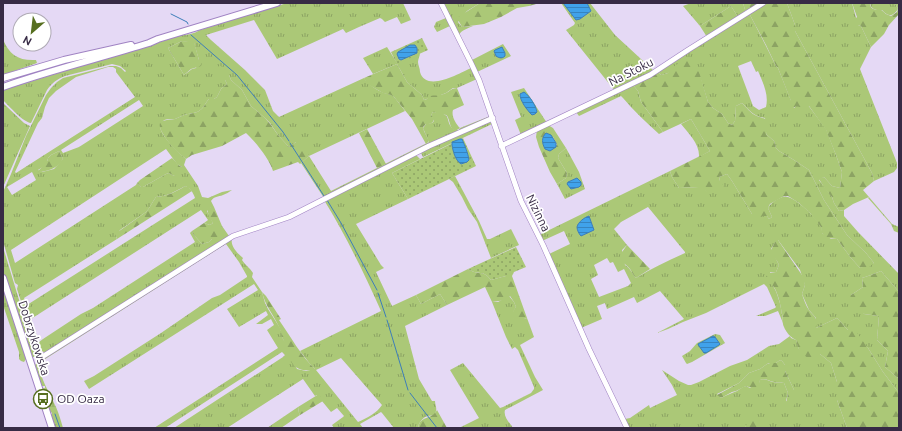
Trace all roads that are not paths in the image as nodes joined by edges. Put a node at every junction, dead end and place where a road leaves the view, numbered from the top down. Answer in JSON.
{"nodes":[{"id":1,"x":277,"y":3,"type":"edge"},
{"id":2,"x":441,"y":3,"type":"edge"},
{"id":3,"x":763,"y":3,"type":"edge"},
{"id":4,"x":158,"y":39,"type":"junction"},
{"id":5,"x":3,"y":78,"type":"edge"},
{"id":6,"x":3,"y":87,"type":"edge"},
{"id":7,"x":493,"y":118,"type":"junction"},
{"id":8,"x":501,"y":146,"type":"junction"},
{"id":9,"x":3,"y":278,"type":"edge"},
{"id":10,"x":42,"y":357,"type":"dead end"},
{"id":11,"x":52,"y":428,"type":"edge"},
{"id":12,"x":627,"y":428,"type":"edge"}],
"edges":[{"from":1,"to":4,"type":"main road"},
{"from":2,"to":7,"type":"street","name":"Nizinna"},
{"from":3,"to":8,"type":"street","name":"Na Stoku"},
{"from":4,"to":5,"type":"main road"},
{"from":4,"to":6,"type":"main road"},
{"from":7,"to":8,"type":"street","name":"Nizinna"},
{"from":7,"to":10,"type":"street"},
{"from":8,"to":12,"type":"street","name":"Nizinna"},
{"from":9,"to":11,"type":"main road","name":"Dobrzykowska"}]}
